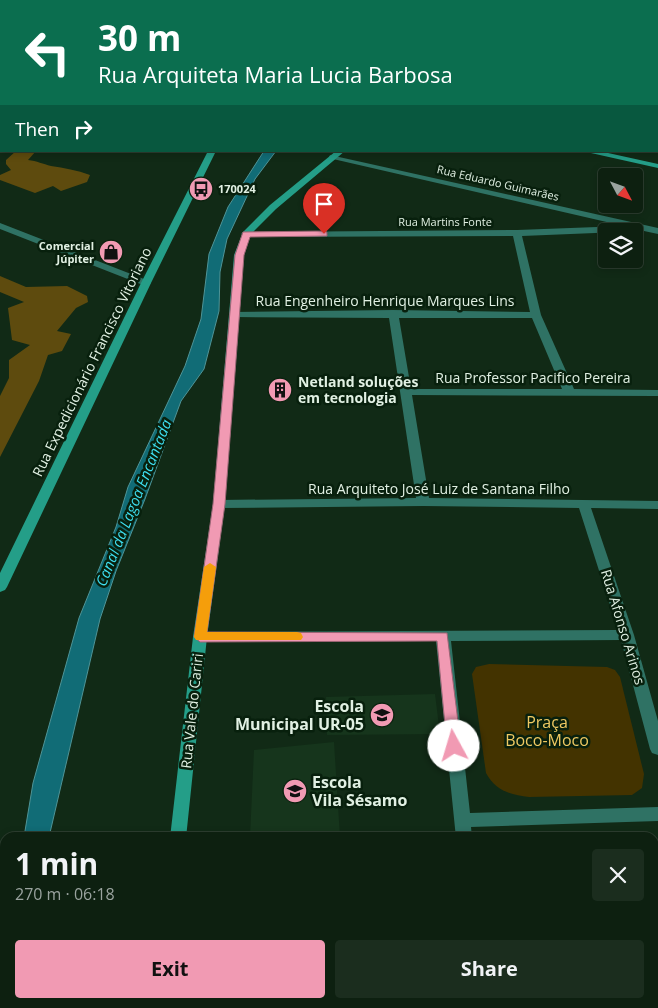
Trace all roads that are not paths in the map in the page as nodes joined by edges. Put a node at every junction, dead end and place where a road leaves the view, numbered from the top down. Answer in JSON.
{"nodes":[{"id":1,"x":212,"y":152,"type":"edge"},
{"id":2,"x":340,"y":152,"type":"edge"},
{"id":3,"x":591,"y":152,"type":"edge"},
{"id":4,"x":333,"y":157,"type":"junction"},
{"id":5,"x":658,"y":166,"type":"edge"},
{"id":6,"x":0,"y":226,"type":"edge"},
{"id":7,"x":644,"y":228,"type":"junction"},
{"id":8,"x":658,"y":231,"type":"edge"},
{"id":9,"x":517,"y":233,"type":"junction"},
{"id":10,"x":246,"y":234,"type":"junction"},
{"id":11,"x":146,"y":283,"type":"junction"},
{"id":12,"x":234,"y":314,"type":"junction"},
{"id":13,"x":393,"y":314,"type":"junction"},
{"id":14,"x":536,"y":315,"type":"junction"},
{"id":15,"x":407,"y":392,"type":"junction"},
{"id":16,"x":658,"y":393,"type":"edge"},
{"id":17,"x":570,"y":394,"type":"junction"},
{"id":18,"x":423,"y":502,"type":"junction"},
{"id":19,"x":219,"y":504,"type":"junction"},
{"id":20,"x":584,"y":505,"type":"junction"},
{"id":21,"x":658,"y":505,"type":"edge"},
{"id":22,"x":0,"y":587,"type":"edge"},
{"id":23,"x":443,"y":636,"type":"junction"},
{"id":24,"x":627,"y":636,"type":"junction"},
{"id":25,"x":200,"y":637,"type":"junction"},
{"id":26,"x":658,"y":750,"type":"edge"},
{"id":27,"x":658,"y":814,"type":"edge"},
{"id":28,"x":462,"y":820,"type":"junction"},
{"id":29,"x":179,"y":832,"type":"edge"},
{"id":30,"x":463,"y":832,"type":"edge"}],
"edges":[{"from":1,"to":11,"type":"street","name":"Rua Expedicionário Francisco Vitoriano"},
{"from":2,"to":4,"type":"street","name":"Rua Vale do Cariri"},
{"from":3,"to":5,"type":"street"},
{"from":4,"to":7,"type":"street","name":"Rua Eduardo Guimarães"},
{"from":4,"to":10,"type":"street","name":"Rua Vale do Cariri"},
{"from":6,"to":11,"type":"street"},
{"from":7,"to":8,"type":"street","name":"Rua Eduardo Guimarães"},
{"from":7,"to":9,"type":"street","name":"Rua Martins Fonte"},
{"from":9,"to":10,"type":"street","name":"Rua Martins Fonte"},
{"from":9,"to":14,"type":"street"},
{"from":10,"to":12,"type":"street","name":"Rua Vale do Cariri"},
{"from":11,"to":22,"type":"street","name":"Rua Expedicionário Francisco Vitoriano"},
{"from":12,"to":13,"type":"street","name":"Rua Engenheiro Henrique Marques Lins"},
{"from":12,"to":19,"type":"street","name":"Rua Vale do Cariri"},
{"from":13,"to":14,"type":"street","name":"Rua Engenheiro Henrique Marques Lins"},
{"from":13,"to":15,"type":"street"},
{"from":14,"to":17,"type":"street"},
{"from":15,"to":17,"type":"street","name":"Rua Professor Pacifico Pereira"},
{"from":15,"to":18,"type":"street"},
{"from":16,"to":17,"type":"street","name":"Rua Professor Pacifico Pereira"},
{"from":18,"to":19,"type":"street","name":"Rua Arquiteto José Luiz de Santana Filho"},
{"from":18,"to":20,"type":"street","name":"Rua Arquiteto José Luiz de Santana Filho"},
{"from":19,"to":25,"type":"street","name":"Rua Vale do Cariri"},
{"from":20,"to":21,"type":"street","name":"Rua Arquiteto José Luiz de Santana Filho"},
{"from":20,"to":24,"type":"street","name":"Rua Afonso Arinos"},
{"from":23,"to":24,"type":"street"},
{"from":23,"to":25,"type":"street"},
{"from":23,"to":28,"type":"street"},
{"from":24,"to":26,"type":"street","name":"Rua Afonso Arinos"},
{"from":25,"to":29,"type":"street","name":"Rua Vale do Cariri"},
{"from":27,"to":28,"type":"street"},
{"from":28,"to":30,"type":"street"}]}
